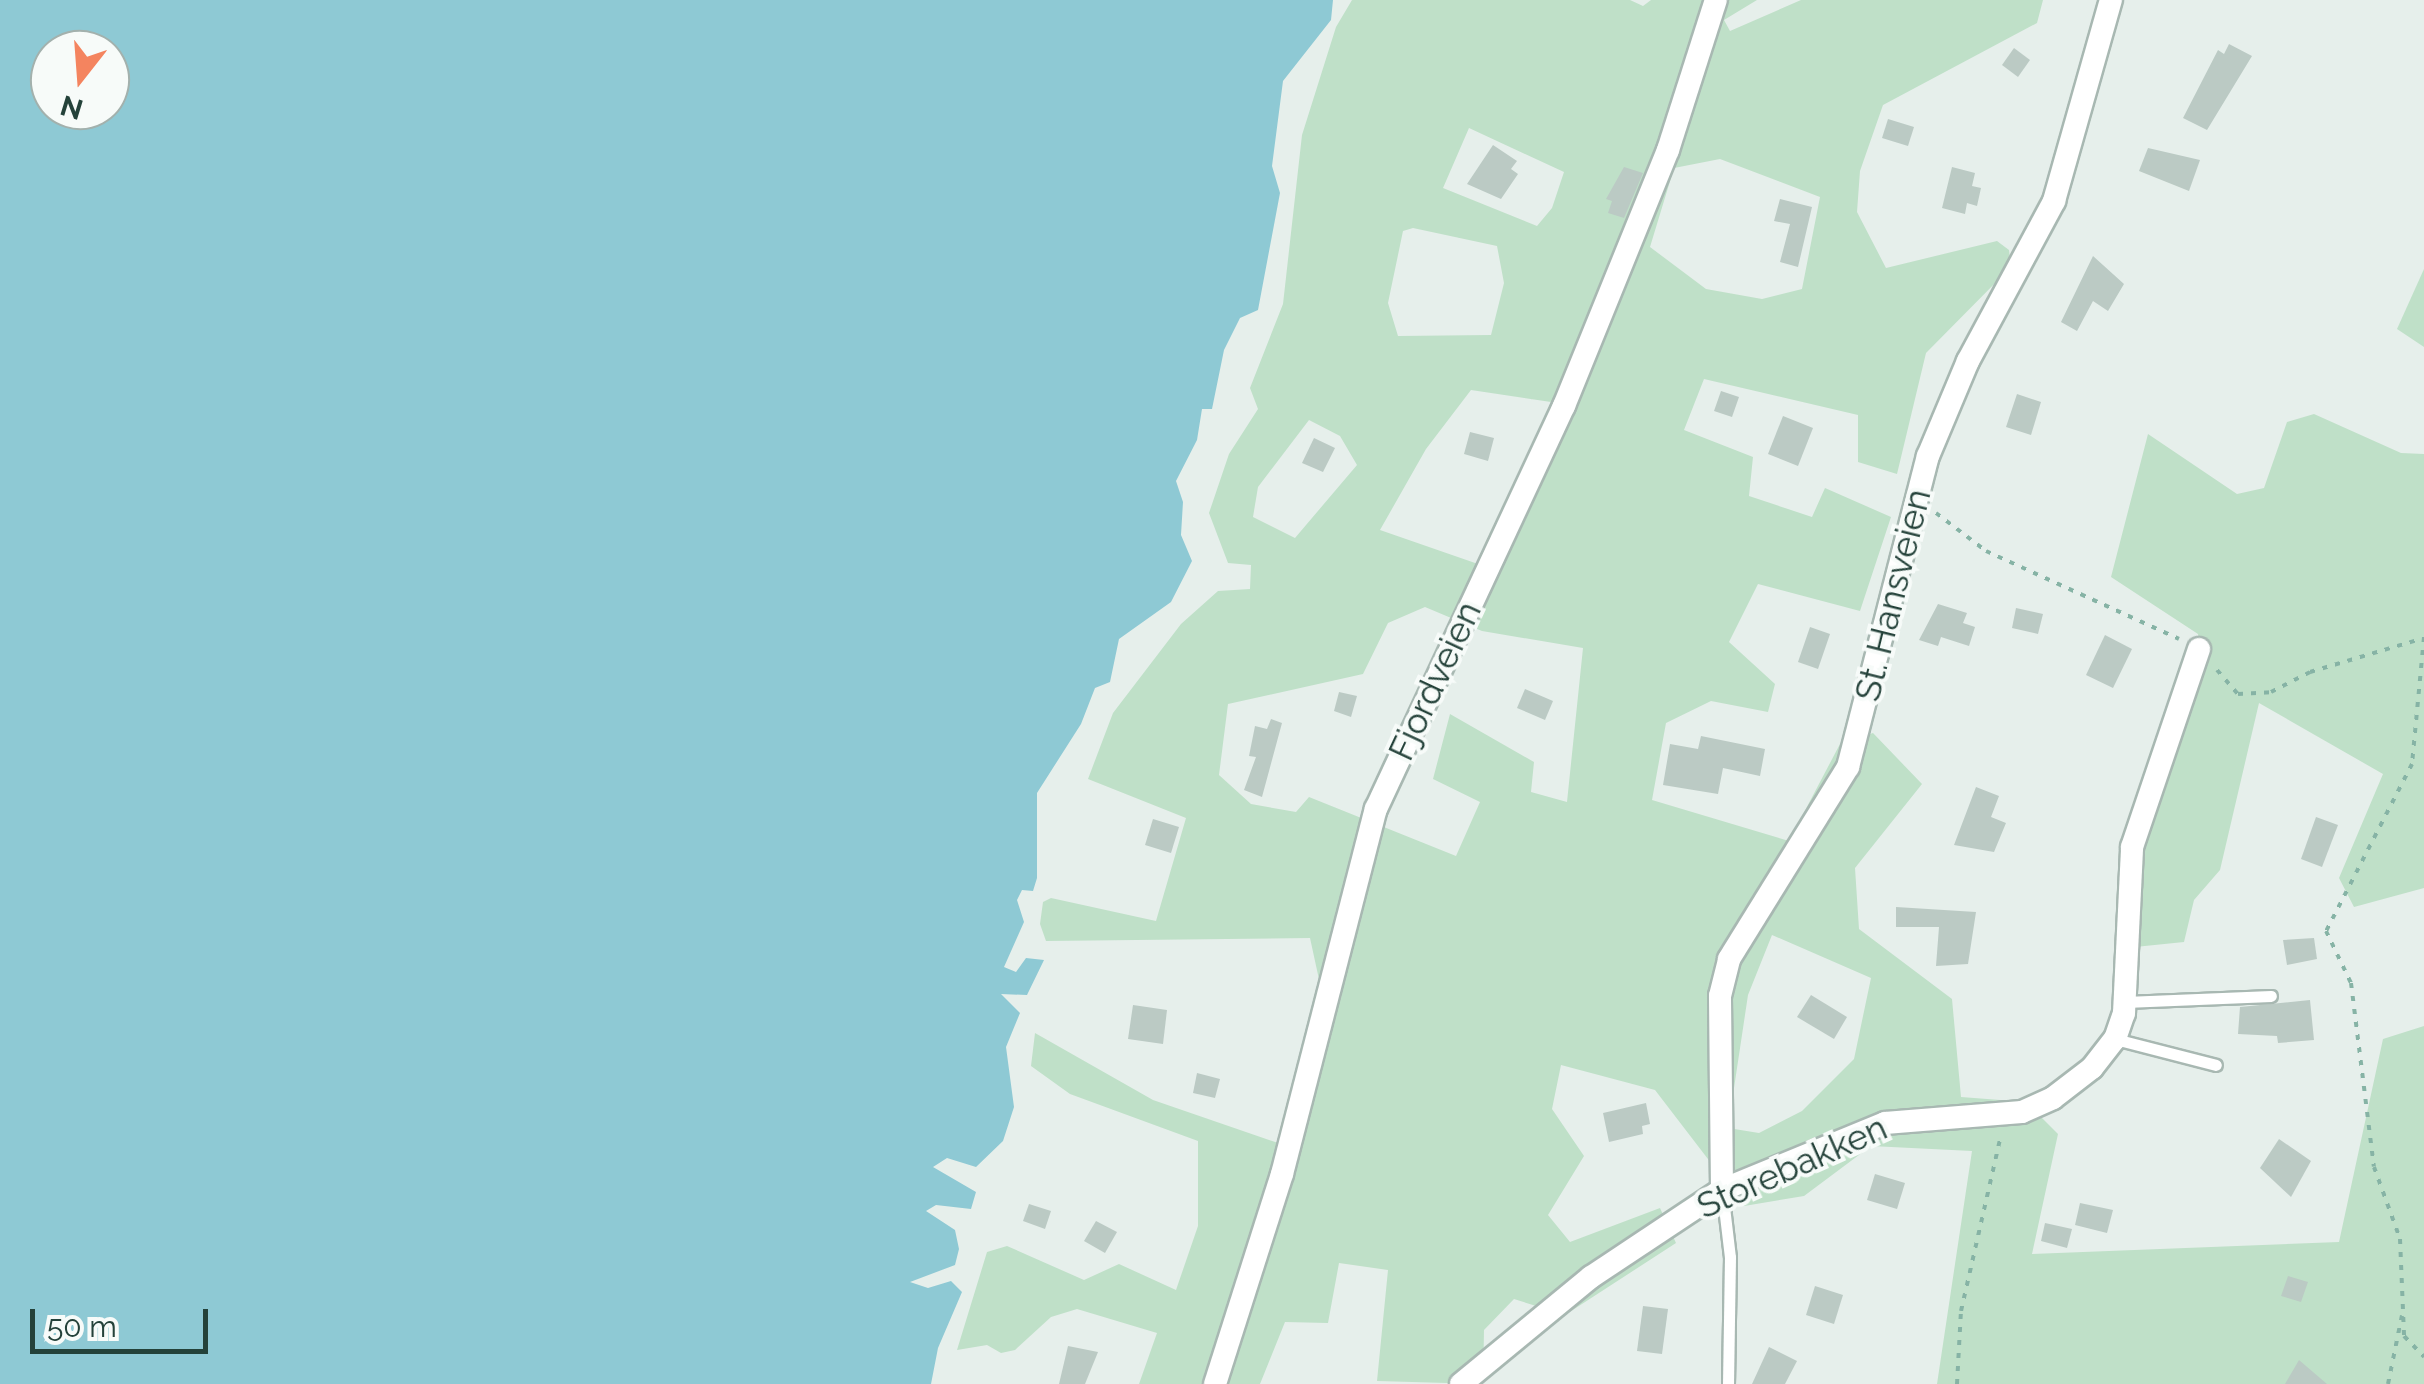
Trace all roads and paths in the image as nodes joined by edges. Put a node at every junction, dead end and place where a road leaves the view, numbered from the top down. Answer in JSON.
{"nodes":[{"id":1,"x":1716,"y":0,"type":"edge"},
{"id":2,"x":2111,"y":0,"type":"edge"},
{"id":3,"x":1914,"y":504,"type":"junction"},
{"id":4,"x":2422,"y":638,"type":"edge"},
{"id":5,"x":2199,"y":649,"type":"junction"},
{"id":6,"x":2271,"y":996,"type":"dead end"},
{"id":7,"x":2124,"y":1002,"type":"junction"},
{"id":8,"x":2115,"y":1039,"type":"junction"},
{"id":9,"x":2216,"y":1065,"type":"dead end"},
{"id":10,"x":2006,"y":1115,"type":"junction"},
{"id":11,"x":1722,"y":1190,"type":"junction"},
{"id":12,"x":2403,"y":1310,"type":"junction"},
{"id":13,"x":2424,"y":1357,"type":"edge"},
{"id":14,"x":1215,"y":1384,"type":"edge"},
{"id":15,"x":1460,"y":1384,"type":"edge"},
{"id":16,"x":1728,"y":1384,"type":"edge"},
{"id":17,"x":1957,"y":1384,"type":"edge"},
{"id":18,"x":2388,"y":1384,"type":"edge"}],
"edges":[{"from":1,"to":14,"type":"street","name":"Fjordveien"},
{"from":2,"to":3,"type":"street","name":"St. Hansveien"},
{"from":3,"to":5,"type":"path"},
{"from":3,"to":11,"type":"street","name":"St. Hansveien"},
{"from":4,"to":5,"type":"path"},
{"from":4,"to":12,"type":"path"},
{"from":5,"to":7,"type":"street"},
{"from":6,"to":7,"type":"lane"},
{"from":7,"to":8,"type":"street"},
{"from":8,"to":9,"type":"lane"},
{"from":8,"to":10,"type":"street","name":"Storebakken"},
{"from":10,"to":11,"type":"street","name":"Storebakken"},
{"from":10,"to":17,"type":"path"},
{"from":11,"to":15,"type":"street","name":"Storebakken"},
{"from":11,"to":16,"type":"lane"},
{"from":12,"to":13,"type":"path"},
{"from":12,"to":18,"type":"path"}]}
